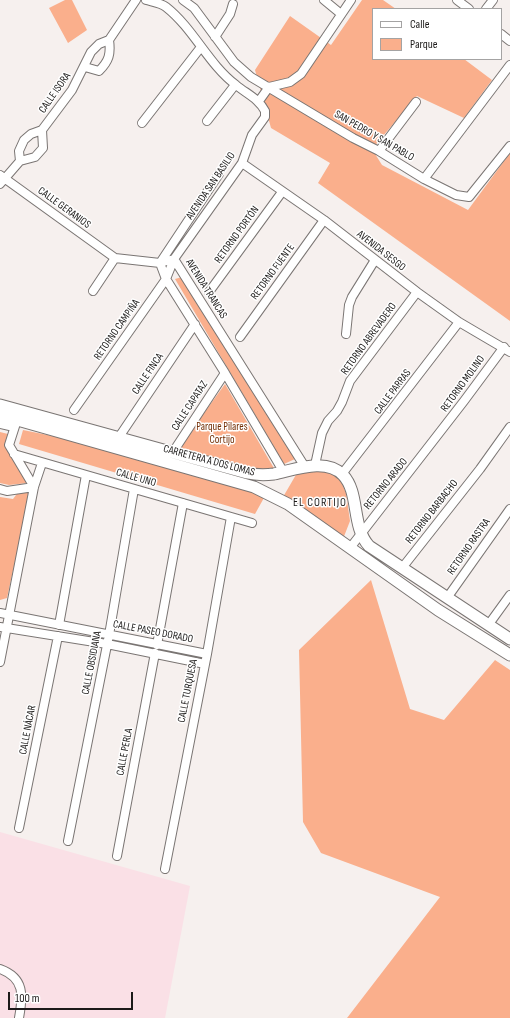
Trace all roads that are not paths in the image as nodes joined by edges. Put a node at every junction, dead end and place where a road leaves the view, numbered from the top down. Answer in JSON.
{"nodes":[{"id":1,"x":136,"y":0,"type":"edge"},
{"id":2,"x":146,"y":0,"type":"edge"},
{"id":3,"x":183,"y":0,"type":"edge"},
{"id":4,"x":324,"y":0,"type":"edge"},
{"id":5,"x":351,"y":0,"type":"edge"},
{"id":6,"x":456,"y":0,"type":"edge"},
{"id":7,"x":493,"y":0,"type":"edge"},
{"id":8,"x":233,"y":4,"type":"dead end"},
{"id":9,"x":468,"y":8,"type":"edge"},
{"id":10,"x":487,"y":8,"type":"edge"},
{"id":11,"x":341,"y":14,"type":"junction"},
{"id":12,"x":502,"y":35,"type":"edge"},
{"id":13,"x":215,"y":37,"type":"junction"},
{"id":14,"x":109,"y":40,"type":"junction"},
{"id":15,"x":510,"y":41,"type":"edge"},
{"id":16,"x":201,"y":47,"type":"junction"},
{"id":17,"x":510,"y":65,"type":"edge"},
{"id":18,"x":85,"y":67,"type":"junction"},
{"id":19,"x":235,"y":85,"type":"junction"},
{"id":20,"x":269,"y":87,"type":"junction"},
{"id":21,"x":259,"y":101,"type":"junction"},
{"id":22,"x":416,"y":102,"type":"dead end"},
{"id":23,"x":207,"y":122,"type":"dead end"},
{"id":24,"x":142,"y":123,"type":"dead end"},
{"id":25,"x":42,"y":130,"type":"junction"},
{"id":26,"x":510,"y":146,"type":"edge"},
{"id":27,"x":379,"y":151,"type":"junction"},
{"id":28,"x":20,"y":161,"type":"junction"},
{"id":29,"x":242,"y":163,"type":"junction"},
{"id":30,"x":219,"y":174,"type":"dead end"},
{"id":31,"x":1,"y":179,"type":"edge"},
{"id":32,"x":424,"y":179,"type":"junction"},
{"id":33,"x":282,"y":192,"type":"junction"},
{"id":34,"x":324,"y":220,"type":"junction"},
{"id":35,"x":115,"y":258,"type":"junction"},
{"id":36,"x":174,"y":259,"type":"junction"},
{"id":37,"x":375,"y":260,"type":"junction"},
{"id":38,"x":160,"y":263,"type":"junction"},
{"id":39,"x":166,"y":279,"type":"junction"},
{"id":40,"x":93,"y":291,"type":"dead end"},
{"id":41,"x":209,"y":292,"type":"dead end"},
{"id":42,"x":417,"y":292,"type":"junction"},
{"id":43,"x":459,"y":322,"type":"junction"},
{"id":44,"x":195,"y":324,"type":"junction"},
{"id":45,"x":346,"y":334,"type":"dead end"},
{"id":46,"x":240,"y":337,"type":"dead end"},
{"id":47,"x":507,"y":350,"type":"edge"},
{"id":48,"x":225,"y":372,"type":"junction"},
{"id":49,"x":0,"y":405,"type":"edge"},
{"id":50,"x":74,"y":410,"type":"dead end"},
{"id":51,"x":0,"y":415,"type":"edge"},
{"id":52,"x":15,"y":423,"type":"junction"},
{"id":53,"x":0,"y":424,"type":"edge"},
{"id":54,"x":59,"y":426,"type":"junction"},
{"id":55,"x":510,"y":427,"type":"edge"},
{"id":56,"x":440,"y":434,"type":"joint"},
{"id":57,"x":119,"y":437,"type":"junction"},
{"id":58,"x":173,"y":452,"type":"junction"},
{"id":59,"x":14,"y":454,"type":"junction"},
{"id":60,"x":42,"y":463,"type":"junction"},
{"id":61,"x":310,"y":466,"type":"junction"},
{"id":62,"x":283,"y":471,"type":"junction"},
{"id":63,"x":342,"y":474,"type":"junction"},
{"id":64,"x":86,"y":475,"type":"junction"},
{"id":65,"x":34,"y":487,"type":"junction"},
{"id":66,"x":0,"y":489,"type":"edge"},
{"id":67,"x":134,"y":489,"type":"junction"},
{"id":68,"x":183,"y":503,"type":"junction"},
{"id":69,"x":510,"y":509,"type":"edge"},
{"id":70,"x":231,"y":517,"type":"junction"},
{"id":71,"x":252,"y":523,"type":"dead end"},
{"id":72,"x":360,"y":534,"type":"junction"},
{"id":73,"x":350,"y":548,"type":"junction"},
{"id":74,"x":402,"y":568,"type":"junction"},
{"id":75,"x":510,"y":595,"type":"edge"},
{"id":76,"x":447,"y":598,"type":"junction"},
{"id":77,"x":0,"y":613,"type":"edge"},
{"id":78,"x":9,"y":616,"type":"junction"},
{"id":79,"x":489,"y":624,"type":"junction"},
{"id":80,"x":59,"y":625,"type":"junction"},
{"id":81,"x":3,"y":627,"type":"edge"},
{"id":82,"x":108,"y":635,"type":"junction"},
{"id":83,"x":58,"y":636,"type":"junction"},
{"id":84,"x":510,"y":639,"type":"edge"},
{"id":85,"x":106,"y":644,"type":"junction"},
{"id":86,"x":156,"y":649,"type":"junction"},
{"id":87,"x":207,"y":654,"type":"junction"},
{"id":88,"x":510,"y":655,"type":"edge"},
{"id":89,"x":0,"y":662,"type":"edge"},
{"id":90,"x":205,"y":664,"type":"junction"},
{"id":91,"x":19,"y":828,"type":"dead end"},
{"id":92,"x":68,"y":841,"type":"dead end"},
{"id":93,"x":117,"y":856,"type":"dead end"},
{"id":94,"x":165,"y":869,"type":"dead end"},
{"id":95,"x":0,"y":969,"type":"edge"},
{"id":96,"x":19,"y":1018,"type":"edge"}],
"edges":[{"from":1,"to":14,"type":"street","name":"CALLE ISORA"},
{"from":2,"to":16,"type":"street"},
{"from":3,"to":13,"type":"street","name":"SAN PEDRO Y SAN PABLO"},
{"from":4,"to":11,"type":"street"},
{"from":5,"to":11,"type":"street"},
{"from":6,"to":9,"type":"street"},
{"from":7,"to":10,"type":"street"},
{"from":8,"to":13,"type":"street"},
{"from":11,"to":20,"type":"street"},
{"from":12,"to":15,"type":"street"},
{"from":13,"to":20,"type":"street","name":"SAN PEDRO Y SAN PABLO"},
{"from":14,"to":18,"type":"street","name":"CALLE ISORA"},
{"from":14,"to":18,"type":"street","name":"CALLE ISORA"},
{"from":16,"to":19,"type":"street"},
{"from":16,"to":24,"type":"street"},
{"from":17,"to":32,"type":"street"},
{"from":18,"to":25,"type":"street","name":"CALLE ISORA"},
{"from":19,"to":21,"type":"street"},
{"from":19,"to":23,"type":"street"},
{"from":20,"to":21,"type":"street"},
{"from":20,"to":27,"type":"street","name":"SAN PEDRO Y SAN PABLO"},
{"from":21,"to":29,"type":"street","name":"AVENIDA SAN BASILIO"},
{"from":22,"to":27,"type":"street"},
{"from":25,"to":28,"type":"street","name":"CALLE ISORA"},
{"from":25,"to":28,"type":"street","name":"CALLE ISORA"},
{"from":26,"to":32,"type":"street","name":"SAN PEDRO Y SAN PABLO"},
{"from":27,"to":32,"type":"street","name":"SAN PEDRO Y SAN PABLO"},
{"from":28,"to":31,"type":"street","name":"CALLE ISORA"},
{"from":29,"to":33,"type":"street","name":"AVENIDA SESGO"},
{"from":29,"to":36,"type":"street","name":"AVENIDA SAN BASILIO"},
{"from":30,"to":38,"type":"street"},
{"from":31,"to":35,"type":"street","name":"CALLE GERANIOS"},
{"from":33,"to":34,"type":"street","name":"AVENIDA SESGO"},
{"from":33,"to":41,"type":"street","name":"RETORNO PORTÓN"},
{"from":34,"to":37,"type":"street","name":"AVENIDA SESGO"},
{"from":34,"to":46,"type":"street","name":"RETORNO FUENTE"},
{"from":35,"to":38,"type":"street"},
{"from":35,"to":40,"type":"street"},
{"from":36,"to":38,"type":"street","name":"AVENIDA TRANCAS"},
{"from":36,"to":39,"type":"street","name":"RETORNO CAMPIÑA"},
{"from":36,"to":61,"type":"street","name":"AVENIDA TRANCAS"},
{"from":37,"to":42,"type":"street","name":"AVENIDA SESGO"},
{"from":37,"to":45,"type":"street"},
{"from":38,"to":39,"type":"street"},
{"from":39,"to":44,"type":"street"},
{"from":39,"to":50,"type":"street","name":"RETORNO CAMPIÑA"},
{"from":42,"to":43,"type":"street","name":"AVENIDA SESGO"},
{"from":42,"to":61,"type":"street","name":"RETORNO ABREVADERO"},
{"from":43,"to":47,"type":"street","name":"AVENIDA SESGO"},
{"from":43,"to":63,"type":"street","name":"CALLE PARRAS"},
{"from":44,"to":48,"type":"street"},
{"from":44,"to":57,"type":"street","name":"CALLE FINCA"},
{"from":47,"to":56,"type":"street","name":"RETORNO MOLINO"},
{"from":48,"to":58,"type":"street","name":"CALLE CAPATAZ"},
{"from":48,"to":62,"type":"street"},
{"from":49,"to":54,"type":"main road","name":"CARRETERA A DOS LOMAS"},
{"from":51,"to":52,"type":"main road","name":"CARRETERA A DOS LOMAS"},
{"from":52,"to":53,"type":"street"},
{"from":52,"to":54,"type":"main road","name":"CARRETERA A DOS LOMAS"},
{"from":52,"to":59,"type":"street"},
{"from":54,"to":57,"type":"main road","name":"CARRETERA A DOS LOMAS"},
{"from":54,"to":73,"type":"main road","name":"CARRETERA A DOS LOMAS"},
{"from":55,"to":74,"type":"street","name":"RETORNO BARBACHO"},
{"from":56,"to":72,"type":"street","name":"RETORNO ARADO"},
{"from":57,"to":58,"type":"main road","name":"CARRETERA A DOS LOMAS"},
{"from":58,"to":62,"type":"main road","name":"CARRETERA A DOS LOMAS"},
{"from":59,"to":60,"type":"street","name":"CALLE UNO"},
{"from":59,"to":65,"type":"street"},
{"from":60,"to":64,"type":"street","name":"CALLE UNO"},
{"from":60,"to":65,"type":"street"},
{"from":61,"to":62,"type":"main road","name":"CARRETERA A DOS LOMAS"},
{"from":61,"to":63,"type":"main road","name":"CARRETERA A DOS LOMAS"},
{"from":63,"to":72,"type":"main road"},
{"from":64,"to":67,"type":"street","name":"CALLE UNO"},
{"from":64,"to":80,"type":"street"},
{"from":65,"to":66,"type":"street"},
{"from":65,"to":78,"type":"street"},
{"from":67,"to":68,"type":"street","name":"CALLE UNO"},
{"from":67,"to":82,"type":"street","name":"CALLE OBSIDIANA"},
{"from":68,"to":70,"type":"street","name":"CALLE UNO"},
{"from":68,"to":86,"type":"street","name":"CALLE PERLA"},
{"from":69,"to":76,"type":"street","name":"RETORNO RASTRA"},
{"from":70,"to":71,"type":"street","name":"CALLE UNO"},
{"from":70,"to":87,"type":"street","name":"CALLE TURQUESA"},
{"from":72,"to":73,"type":"street","name":"RETORNO ARADO"},
{"from":72,"to":74,"type":"main road"},
{"from":73,"to":88,"type":"main road","name":"CARRETERA A DOS LOMAS"},
{"from":74,"to":76,"type":"main road"},
{"from":75,"to":79,"type":"street"},
{"from":76,"to":79,"type":"main road"},
{"from":77,"to":78,"type":"street","name":"CALLE PASEO DORADO"},
{"from":78,"to":80,"type":"street","name":"CALLE PASEO DORADO"},
{"from":78,"to":81,"type":"street"},
{"from":79,"to":84,"type":"main road"},
{"from":80,"to":82,"type":"street","name":"CALLE PASEO DORADO"},
{"from":81,"to":83,"type":"street","name":"CALLE PASEO DORADO"},
{"from":81,"to":89,"type":"street"},
{"from":82,"to":85,"type":"street","name":"CALLE OBSIDIANA"},
{"from":82,"to":86,"type":"street","name":"CALLE PASEO DORADO"},
{"from":83,"to":85,"type":"street","name":"CALLE PASEO DORADO"},
{"from":83,"to":91,"type":"street","name":"CALLE NÁCAR"},
{"from":85,"to":86,"type":"street","name":"CALLE PASEO DORADO"},
{"from":85,"to":92,"type":"street","name":"CALLE OBSIDIANA"},
{"from":86,"to":87,"type":"street","name":"CALLE PASEO DORADO"},
{"from":86,"to":90,"type":"street","name":"CALLE PASEO DORADO"},
{"from":86,"to":93,"type":"street","name":"CALLE PERLA"},
{"from":87,"to":90,"type":"street","name":"CALLE TURQUESA"},
{"from":90,"to":94,"type":"street","name":"CALLE TURQUESA"},
{"from":95,"to":96,"type":"street"}]}
